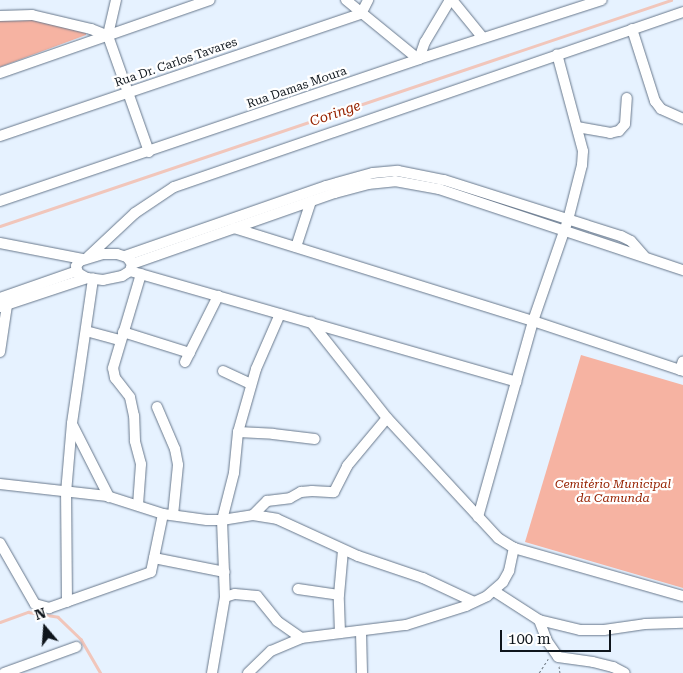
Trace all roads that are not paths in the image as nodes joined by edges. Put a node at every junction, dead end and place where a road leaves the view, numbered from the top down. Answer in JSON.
{"nodes":[{"id":1,"x":116,"y":0,"type":"edge"},
{"id":2,"x":210,"y":0,"type":"edge"},
{"id":3,"x":346,"y":0,"type":"edge"},
{"id":4,"x":368,"y":0,"type":"edge"},
{"id":5,"x":451,"y":0,"type":"edge"},
{"id":6,"x":569,"y":0,"type":"edge"},
{"id":7,"x":602,"y":0,"type":"edge"},
{"id":8,"x":192,"y":3,"type":"edge"},
{"id":9,"x":566,"y":11,"type":"junction"},
{"id":10,"x":683,"y":12,"type":"edge"},
{"id":11,"x":361,"y":14,"type":"junction"},
{"id":12,"x":0,"y":16,"type":"edge"},
{"id":13,"x":632,"y":29,"type":"junction"},
{"id":14,"x":108,"y":36,"type":"junction"},
{"id":15,"x":483,"y":38,"type":"junction"},
{"id":16,"x":557,"y":54,"type":"junction"},
{"id":17,"x":419,"y":59,"type":"junction"},
{"id":18,"x":0,"y":73,"type":"edge"},
{"id":19,"x":129,"y":92,"type":"junction"},
{"id":20,"x":627,"y":98,"type":"dead end"},
{"id":21,"x":683,"y":119,"type":"edge"},
{"id":22,"x":577,"y":127,"type":"junction"},
{"id":23,"x":0,"y":136,"type":"edge"},
{"id":24,"x":150,"y":152,"type":"junction"},
{"id":25,"x":0,"y":201,"type":"edge"},
{"id":26,"x":311,"y":201,"type":"junction"},
{"id":27,"x":568,"y":220,"type":"junction"},
{"id":28,"x":225,"y":221,"type":"junction"},
{"id":29,"x":235,"y":228,"type":"junction"},
{"id":30,"x":564,"y":231,"type":"junction"},
{"id":31,"x":115,"y":233,"type":"junction"},
{"id":32,"x":0,"y":243,"type":"edge"},
{"id":33,"x":296,"y":247,"type":"junction"},
{"id":34,"x":121,"y":255,"type":"junction"},
{"id":35,"x":645,"y":257,"type":"junction"},
{"id":36,"x":85,"y":258,"type":"junction"},
{"id":37,"x":135,"y":270,"type":"junction"},
{"id":38,"x":683,"y":270,"type":"edge"},
{"id":39,"x":77,"y":271,"type":"junction"},
{"id":40,"x":90,"y":279,"type":"junction"},
{"id":41,"x":218,"y":296,"type":"junction"},
{"id":42,"x":2,"y":303,"type":"edge"},
{"id":43,"x":280,"y":314,"type":"junction"},
{"id":44,"x":533,"y":321,"type":"junction"},
{"id":45,"x":311,"y":322,"type":"junction"},
{"id":46,"x":86,"y":331,"type":"junction"},
{"id":47,"x":122,"y":336,"type":"junction"},
{"id":48,"x":0,"y":352,"type":"edge"},
{"id":49,"x":682,"y":367,"type":"edge"},
{"id":50,"x":223,"y":371,"type":"dead end"},
{"id":51,"x":516,"y":382,"type":"junction"},
{"id":52,"x":251,"y":384,"type":"junction"},
{"id":53,"x":158,"y":407,"type":"dead end"},
{"id":54,"x":387,"y":418,"type":"junction"},
{"id":55,"x":72,"y":423,"type":"junction"},
{"id":56,"x":238,"y":432,"type":"junction"},
{"id":57,"x":315,"y":439,"type":"dead end"},
{"id":58,"x":0,"y":484,"type":"edge"},
{"id":59,"x":66,"y":493,"type":"junction"},
{"id":60,"x":109,"y":497,"type":"junction"},
{"id":61,"x":138,"y":505,"type":"junction"},
{"id":62,"x":168,"y":514,"type":"junction"},
{"id":63,"x":253,"y":515,"type":"junction"},
{"id":64,"x":478,"y":517,"type":"junction"},
{"id":65,"x":222,"y":520,"type":"junction"},
{"id":66,"x":0,"y":543,"type":"edge"},
{"id":67,"x":514,"y":548,"type":"junction"},
{"id":68,"x":343,"y":550,"type":"junction"},
{"id":69,"x":154,"y":558,"type":"junction"},
{"id":70,"x":225,"y":572,"type":"junction"},
{"id":71,"x":298,"y":589,"type":"dead end"},
{"id":72,"x":494,"y":591,"type":"junction"},
{"id":73,"x":339,"y":595,"type":"junction"},
{"id":74,"x":683,"y":596,"type":"edge"},
{"id":75,"x":225,"y":597,"type":"junction"},
{"id":76,"x":66,"y":602,"type":"junction"},
{"id":77,"x":474,"y":602,"type":"junction"},
{"id":78,"x":539,"y":620,"type":"junction"},
{"id":79,"x":683,"y":623,"type":"edge"},
{"id":80,"x":361,"y":632,"type":"junction"},
{"id":81,"x":340,"y":633,"type":"junction"},
{"id":82,"x":301,"y":638,"type":"junction"},
{"id":83,"x":76,"y":647,"type":"dead end"},
{"id":84,"x":4,"y":673,"type":"edge"},
{"id":85,"x":212,"y":673,"type":"edge"},
{"id":86,"x":248,"y":673,"type":"edge"},
{"id":87,"x":362,"y":673,"type":"edge"},
{"id":88,"x":625,"y":673,"type":"edge"}],
"edges":[{"from":1,"to":14,"type":"street"},
{"from":2,"to":8,"type":"street"},
{"from":3,"to":11,"type":"street"},
{"from":4,"to":11,"type":"street"},
{"from":5,"to":15,"type":"street"},
{"from":5,"to":17,"type":"street"},
{"from":6,"to":9,"type":"street"},
{"from":7,"to":9,"type":"street","name":"Rua Damas Moura"},
{"from":8,"to":14,"type":"street"},
{"from":9,"to":15,"type":"street","name":"Rua Damas Moura"},
{"from":10,"to":13,"type":"street"},
{"from":11,"to":17,"type":"street"},
{"from":11,"to":19,"type":"street","name":"Rua Dr. Carlos Tavares"},
{"from":12,"to":14,"type":"street"},
{"from":13,"to":16,"type":"street"},
{"from":13,"to":21,"type":"street"},
{"from":14,"to":18,"type":"street"},
{"from":14,"to":19,"type":"street"},
{"from":15,"to":17,"type":"street","name":"Rua Damas Moura"},
{"from":16,"to":22,"type":"street"},
{"from":16,"to":31,"type":"street"},
{"from":17,"to":24,"type":"street","name":"Rua Damas Moura"},
{"from":19,"to":23,"type":"street","name":"Rua Dr. Carlos Tavares"},
{"from":19,"to":24,"type":"street"},
{"from":20,"to":22,"type":"street"},
{"from":22,"to":27,"type":"street"},
{"from":24,"to":25,"type":"street","name":"Rua Damas Moura"},
{"from":26,"to":29,"type":"street"},
{"from":26,"to":30,"type":"street"},
{"from":26,"to":33,"type":"street"},
{"from":27,"to":28,"type":"street"},
{"from":27,"to":30,"type":"street"},
{"from":27,"to":35,"type":"street"},
{"from":28,"to":29,"type":"street"},
{"from":28,"to":34,"type":"street"},
{"from":29,"to":33,"type":"street"},
{"from":29,"to":37,"type":"street"},
{"from":30,"to":35,"type":"street"},
{"from":30,"to":44,"type":"street"},
{"from":31,"to":34,"type":"street"},
{"from":31,"to":36,"type":"street"},
{"from":32,"to":36,"type":"street"},
{"from":33,"to":44,"type":"street"},
{"from":34,"to":36,"type":"street"},
{"from":34,"to":37,"type":"street"},
{"from":35,"to":38,"type":"street"},
{"from":36,"to":39,"type":"street"},
{"from":37,"to":40,"type":"street"},
{"from":37,"to":41,"type":"street"},
{"from":37,"to":47,"type":"street"},
{"from":39,"to":40,"type":"street"},
{"from":39,"to":42,"type":"street"},
{"from":40,"to":42,"type":"street"},
{"from":40,"to":46,"type":"street"},
{"from":41,"to":43,"type":"street"},
{"from":41,"to":47,"type":"street"},
{"from":42,"to":48,"type":"street"},
{"from":43,"to":45,"type":"street"},
{"from":43,"to":52,"type":"street"},
{"from":44,"to":49,"type":"street"},
{"from":44,"to":51,"type":"street"},
{"from":45,"to":51,"type":"street"},
{"from":45,"to":54,"type":"street"},
{"from":46,"to":47,"type":"street"},
{"from":46,"to":55,"type":"street"},
{"from":47,"to":61,"type":"street"},
{"from":50,"to":52,"type":"street"},
{"from":51,"to":64,"type":"street"},
{"from":52,"to":56,"type":"street"},
{"from":53,"to":62,"type":"street"},
{"from":54,"to":63,"type":"street"},
{"from":54,"to":64,"type":"street"},
{"from":55,"to":59,"type":"street"},
{"from":55,"to":60,"type":"street"},
{"from":56,"to":57,"type":"street"},
{"from":56,"to":65,"type":"street"},
{"from":58,"to":59,"type":"street"},
{"from":59,"to":60,"type":"street"},
{"from":59,"to":76,"type":"street"},
{"from":60,"to":61,"type":"street"},
{"from":61,"to":62,"type":"street"},
{"from":62,"to":65,"type":"street"},
{"from":62,"to":69,"type":"street"},
{"from":63,"to":65,"type":"street"},
{"from":63,"to":68,"type":"street"},
{"from":64,"to":67,"type":"street"},
{"from":65,"to":70,"type":"street"},
{"from":66,"to":76,"type":"street"},
{"from":67,"to":72,"type":"street"},
{"from":67,"to":74,"type":"street"},
{"from":68,"to":73,"type":"street"},
{"from":68,"to":77,"type":"street"},
{"from":69,"to":70,"type":"street"},
{"from":69,"to":76,"type":"street"},
{"from":70,"to":75,"type":"street"},
{"from":71,"to":73,"type":"street"},
{"from":72,"to":77,"type":"street"},
{"from":72,"to":78,"type":"street"},
{"from":73,"to":81,"type":"street"},
{"from":75,"to":82,"type":"street"},
{"from":75,"to":85,"type":"street"},
{"from":77,"to":80,"type":"street"},
{"from":78,"to":79,"type":"street"},
{"from":78,"to":88,"type":"street"},
{"from":80,"to":81,"type":"street"},
{"from":80,"to":87,"type":"street"},
{"from":81,"to":82,"type":"street"},
{"from":82,"to":86,"type":"street"},
{"from":83,"to":84,"type":"street"}]}
